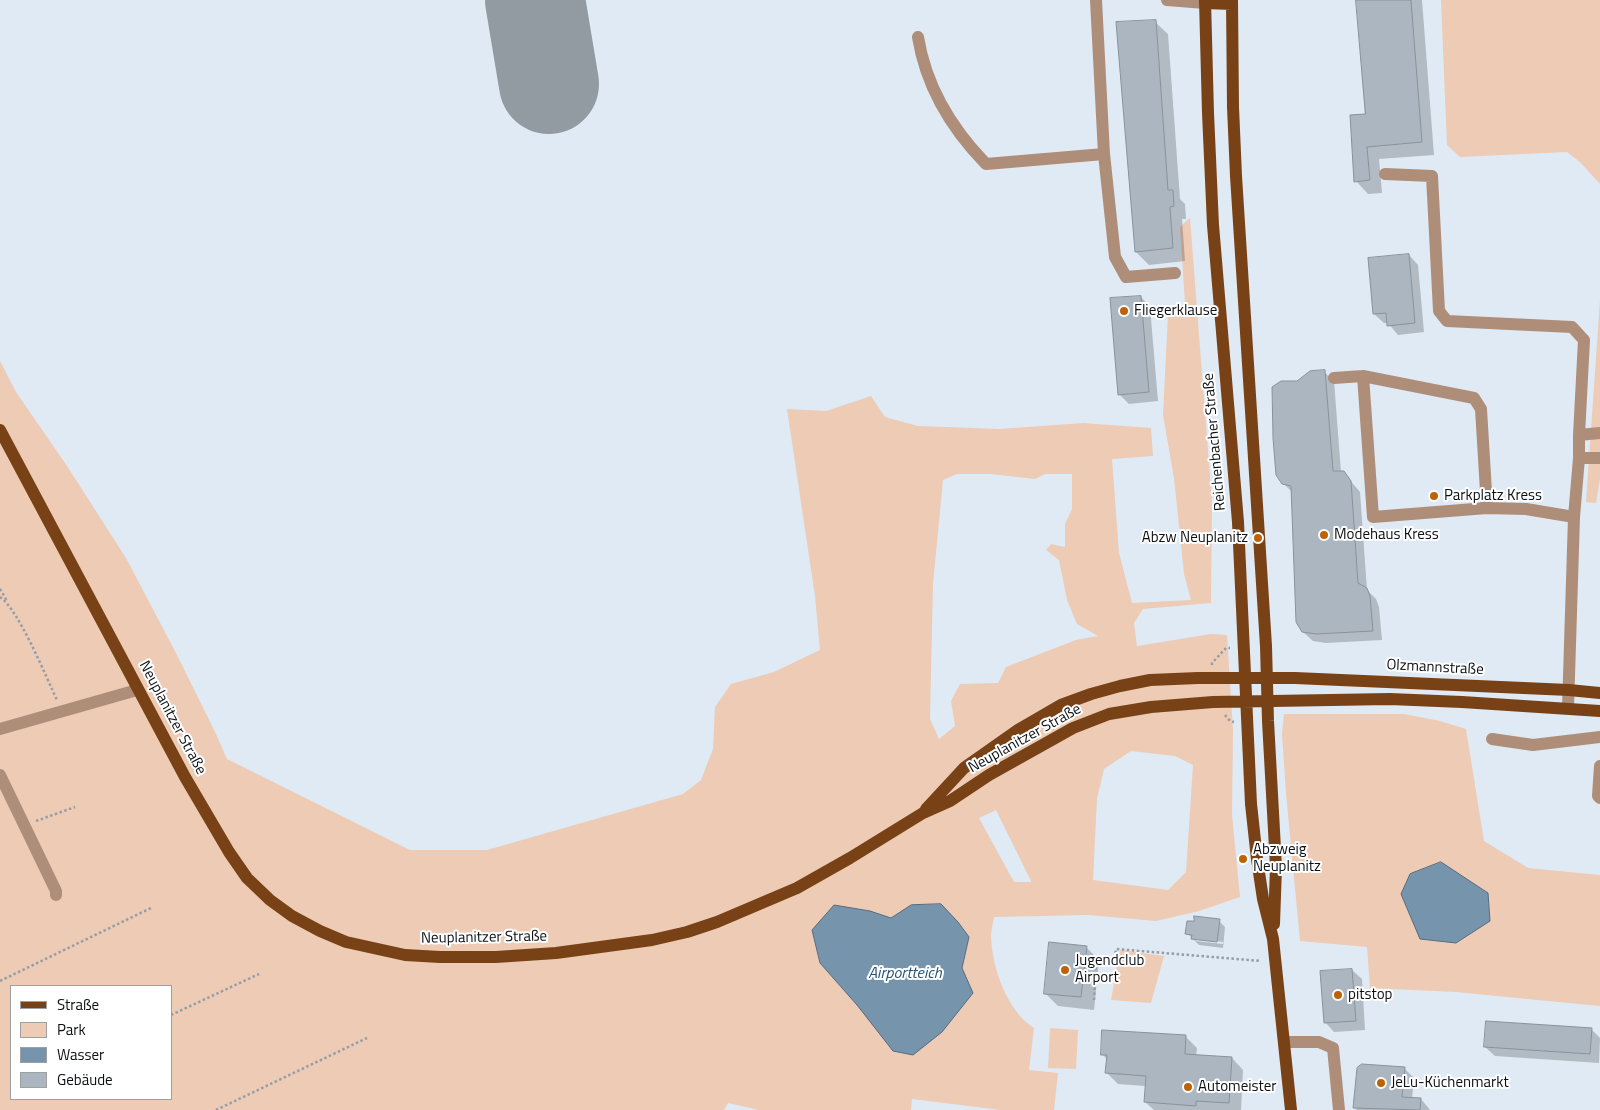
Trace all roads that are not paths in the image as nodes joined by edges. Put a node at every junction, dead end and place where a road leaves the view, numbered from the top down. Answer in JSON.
{"nodes":[{"id":1,"x":1096,"y":0,"type":"edge"},
{"id":2,"x":1167,"y":0,"type":"edge"},
{"id":3,"x":1205,"y":1,"type":"edge"},
{"id":4,"x":1232,"y":2,"type":"edge"},
{"id":5,"x":918,"y":37,"type":"dead end"},
{"id":6,"x":1104,"y":154,"type":"junction"},
{"id":7,"x":1385,"y":174,"type":"dead end"},
{"id":8,"x":1175,"y":273,"type":"dead end"},
{"id":9,"x":1363,"y":376,"type":"junction"},
{"id":10,"x":1334,"y":378,"type":"dead end"},
{"id":11,"x":0,"y":430,"type":"edge"},
{"id":12,"x":1600,"y":433,"type":"edge"},
{"id":13,"x":1579,"y":435,"type":"junction"},
{"id":14,"x":1579,"y":458,"type":"junction"},
{"id":15,"x":1600,"y":458,"type":"edge"},
{"id":16,"x":1488,"y":508,"type":"junction"},
{"id":17,"x":1574,"y":518,"type":"junction"},
{"id":18,"x":1244,"y":678,"type":"junction"},
{"id":19,"x":1267,"y":678,"type":"junction"},
{"id":20,"x":137,"y":690,"type":"junction"},
{"id":21,"x":1569,"y":690,"type":"junction"},
{"id":22,"x":1600,"y":693,"type":"edge"},
{"id":23,"x":1267,"y":700,"type":"junction"},
{"id":24,"x":1246,"y":701,"type":"junction"},
{"id":25,"x":1568,"y":708,"type":"junction"},
{"id":26,"x":1600,"y":711,"type":"edge"},
{"id":27,"x":0,"y":729,"type":"edge"},
{"id":28,"x":1600,"y":738,"type":"edge"},
{"id":29,"x":1492,"y":739,"type":"dead end"},
{"id":30,"x":1600,"y":766,"type":"edge"},
{"id":31,"x":0,"y":775,"type":"edge"},
{"id":32,"x":1600,"y":798,"type":"edge"},
{"id":33,"x":923,"y":813,"type":"junction"},
{"id":34,"x":56,"y":895,"type":"dead end"},
{"id":35,"x":1273,"y":940,"type":"junction"},
{"id":36,"x":1285,"y":1042,"type":"junction"},
{"id":37,"x":1291,"y":1110,"type":"edge"},
{"id":38,"x":1339,"y":1110,"type":"edge"}],
"edges":[{"from":1,"to":6,"type":"street"},
{"from":2,"to":3,"type":"street"},
{"from":3,"to":4,"type":"main road"},
{"from":3,"to":18,"type":"main road","name":"Reichenbacher Straße"},
{"from":4,"to":19,"type":"main road","name":"Reichenbacher Straße"},
{"from":5,"to":6,"type":"street"},
{"from":6,"to":8,"type":"street"},
{"from":7,"to":13,"type":"street"},
{"from":9,"to":10,"type":"street"},
{"from":9,"to":16,"type":"street"},
{"from":9,"to":16,"type":"street"},
{"from":11,"to":20,"type":"main road","name":"Neuplanitzer Straße"},
{"from":12,"to":13,"type":"street"},
{"from":13,"to":14,"type":"street"},
{"from":14,"to":15,"type":"street"},
{"from":14,"to":17,"type":"street"},
{"from":16,"to":17,"type":"street"},
{"from":17,"to":21,"type":"street"},
{"from":18,"to":19,"type":"main road","name":"Neuplanitzer Straße"},
{"from":18,"to":24,"type":"main road","name":"Reichenbacher Straße"},
{"from":18,"to":33,"type":"main road","name":"Neuplanitzer Straße"},
{"from":19,"to":21,"type":"main road","name":"Olzmannstraße"},
{"from":19,"to":23,"type":"main road","name":"Reichenbacher Straße"},
{"from":20,"to":27,"type":"street"},
{"from":20,"to":33,"type":"main road","name":"Neuplanitzer Straße"},
{"from":21,"to":22,"type":"main road","name":"Olzmannstraße"},
{"from":21,"to":25,"type":"street"},
{"from":23,"to":24,"type":"main road","name":"Neuplanitzer Straße"},
{"from":23,"to":25,"type":"main road"},
{"from":23,"to":35,"type":"main road","name":"Reichenbacher Straße"},
{"from":24,"to":33,"type":"main road","name":"Neuplanitzer Straße"},
{"from":24,"to":35,"type":"main road","name":"Reichenbacher Straße"},
{"from":25,"to":26,"type":"main road"},
{"from":28,"to":29,"type":"street"},
{"from":30,"to":32,"type":"street"},
{"from":31,"to":34,"type":"street"},
{"from":35,"to":36,"type":"main road","name":"Reichenbacher Straße"},
{"from":36,"to":37,"type":"main road","name":"Reichenbacher Straße"},
{"from":36,"to":38,"type":"street"}]}
